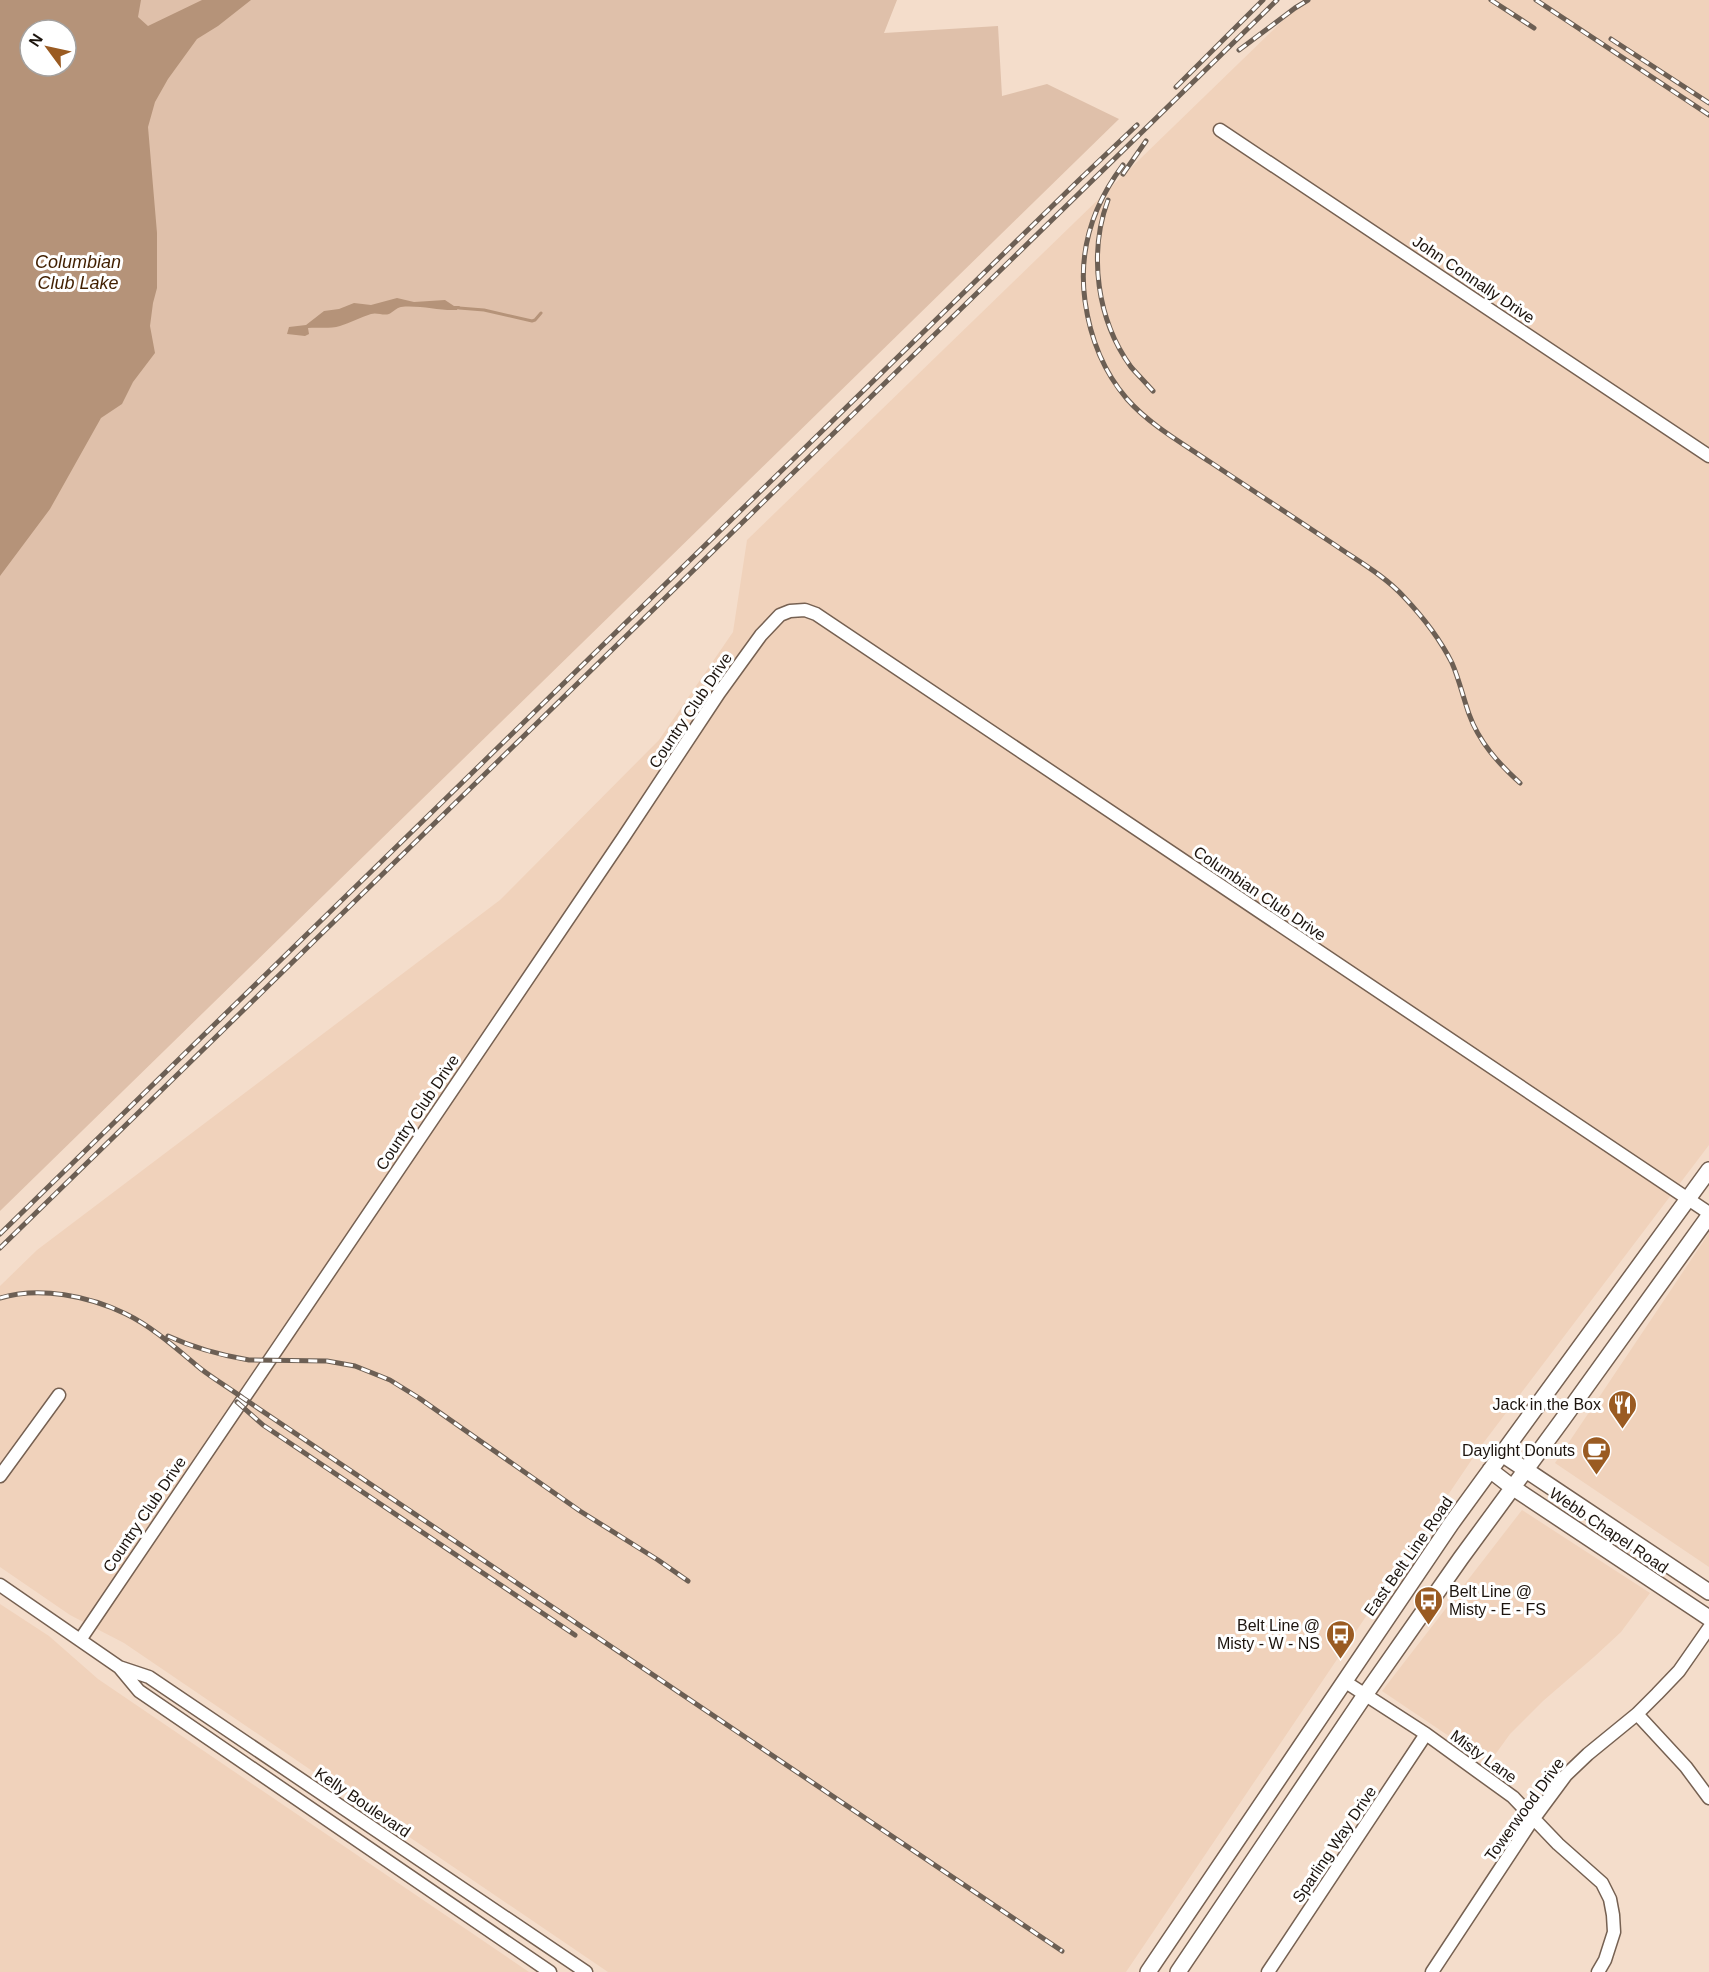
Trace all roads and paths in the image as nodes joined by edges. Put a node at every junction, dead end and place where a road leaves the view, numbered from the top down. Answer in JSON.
{"nodes":[{"id":1,"x":1220,"y":130,"type":"dead end"},
{"id":2,"x":1709,"y":456,"type":"edge"},
{"id":3,"x":790,"y":611,"type":"joint"},
{"id":4,"x":1709,"y":1170,"type":"edge"},
{"id":5,"x":1689,"y":1200,"type":"junction"},
{"id":6,"x":1709,"y":1214,"type":"edge"},
{"id":7,"x":59,"y":1395,"type":"dead end"},
{"id":8,"x":1502,"y":1454,"type":"junction"},
{"id":9,"x":1490,"y":1470,"type":"junction"},
{"id":10,"x":1525,"y":1470,"type":"junction"},
{"id":11,"x":0,"y":1476,"type":"edge"},
{"id":12,"x":1512,"y":1487,"type":"junction"},
{"id":13,"x":1589,"y":1513,"type":"junction"},
{"id":14,"x":1578,"y":1531,"type":"junction"},
{"id":15,"x":0,"y":1585,"type":"edge"},
{"id":16,"x":1709,"y":1592,"type":"edge"},
{"id":17,"x":1709,"y":1618,"type":"edge"},
{"id":18,"x":1709,"y":1628,"type":"edge"},
{"id":19,"x":80,"y":1640,"type":"junction"},
{"id":20,"x":119,"y":1667,"type":"junction"},
{"id":21,"x":1344,"y":1681,"type":"junction"},
{"id":22,"x":1365,"y":1695,"type":"junction"},
{"id":23,"x":1637,"y":1714,"type":"junction"},
{"id":24,"x":1426,"y":1734,"type":"junction"},
{"id":25,"x":248,"y":1743,"type":"junction"},
{"id":26,"x":237,"y":1760,"type":"junction"},
{"id":27,"x":1709,"y":1798,"type":"edge"},
{"id":28,"x":1534,"y":1817,"type":"junction"},
{"id":29,"x":469,"y":1892,"type":"junction"},
{"id":30,"x":457,"y":1909,"type":"junction"},
{"id":31,"x":1153,"y":1970,"type":"edge"},
{"id":32,"x":550,"y":1972,"type":"edge"},
{"id":33,"x":586,"y":1972,"type":"edge"},
{"id":34,"x":1178,"y":1972,"type":"edge"},
{"id":35,"x":1268,"y":1972,"type":"edge"},
{"id":36,"x":1432,"y":1972,"type":"edge"},
{"id":37,"x":1598,"y":1972,"type":"edge"}],
"edges":[{"from":1,"to":2,"type":"street","name":"John Connally Drive"},
{"from":3,"to":5,"type":"street","name":"Columbian Club Drive"},
{"from":3,"to":19,"type":"street","name":"Country Club Drive"},
{"from":4,"to":5,"type":"main road","name":"East Belt Line Road"},
{"from":5,"to":6,"type":"street","name":"Columbian Club Drive"},
{"from":5,"to":8,"type":"main road","name":"East Belt Line Road"},
{"from":6,"to":10,"type":"main road"},
{"from":7,"to":11,"type":"street"},
{"from":8,"to":9,"type":"main road","name":"East Belt Line Road"},
{"from":8,"to":10,"type":"main road","name":"Webb Chapel Road"},
{"from":9,"to":12,"type":"main road","name":"Webb Chapel Road"},
{"from":9,"to":21,"type":"main road","name":"East Belt Line Road"},
{"from":10,"to":12,"type":"main road"},
{"from":10,"to":13,"type":"main road","name":"Webb Chapel Road"},
{"from":12,"to":14,"type":"main road","name":"Webb Chapel Road"},
{"from":12,"to":22,"type":"main road"},
{"from":13,"to":14,"type":"main road"},
{"from":13,"to":16,"type":"main road","name":"Webb Chapel Road"},
{"from":14,"to":17,"type":"main road","name":"Webb Chapel Road"},
{"from":15,"to":19,"type":"street","name":"Kelly Boulevard"},
{"from":18,"to":23,"type":"street","name":"Towerwood Drive"},
{"from":19,"to":20,"type":"street","name":"Kelly Boulevard"},
{"from":20,"to":25,"type":"street","name":"Kelly Boulevard"},
{"from":20,"to":26,"type":"street","name":"Kelly Boulevard"},
{"from":21,"to":22,"type":"street","name":"Misty Lane"},
{"from":21,"to":31,"type":"main road","name":"East Belt Line Road"},
{"from":22,"to":24,"type":"street","name":"Misty Lane"},
{"from":22,"to":34,"type":"main road"},
{"from":23,"to":27,"type":"street"},
{"from":23,"to":28,"type":"street","name":"Towerwood Drive"},
{"from":24,"to":28,"type":"street","name":"Misty Lane"},
{"from":24,"to":35,"type":"street","name":"Sparling Way Drive"},
{"from":25,"to":26,"type":"street"},
{"from":25,"to":29,"type":"street","name":"Kelly Boulevard"},
{"from":26,"to":30,"type":"street","name":"Kelly Boulevard"},
{"from":28,"to":36,"type":"street","name":"Towerwood Drive"},
{"from":28,"to":37,"type":"street","name":"Misty Lane"},
{"from":29,"to":30,"type":"street"},
{"from":29,"to":33,"type":"street","name":"Kelly Boulevard"},
{"from":30,"to":32,"type":"street","name":"Kelly Boulevard"}]}
